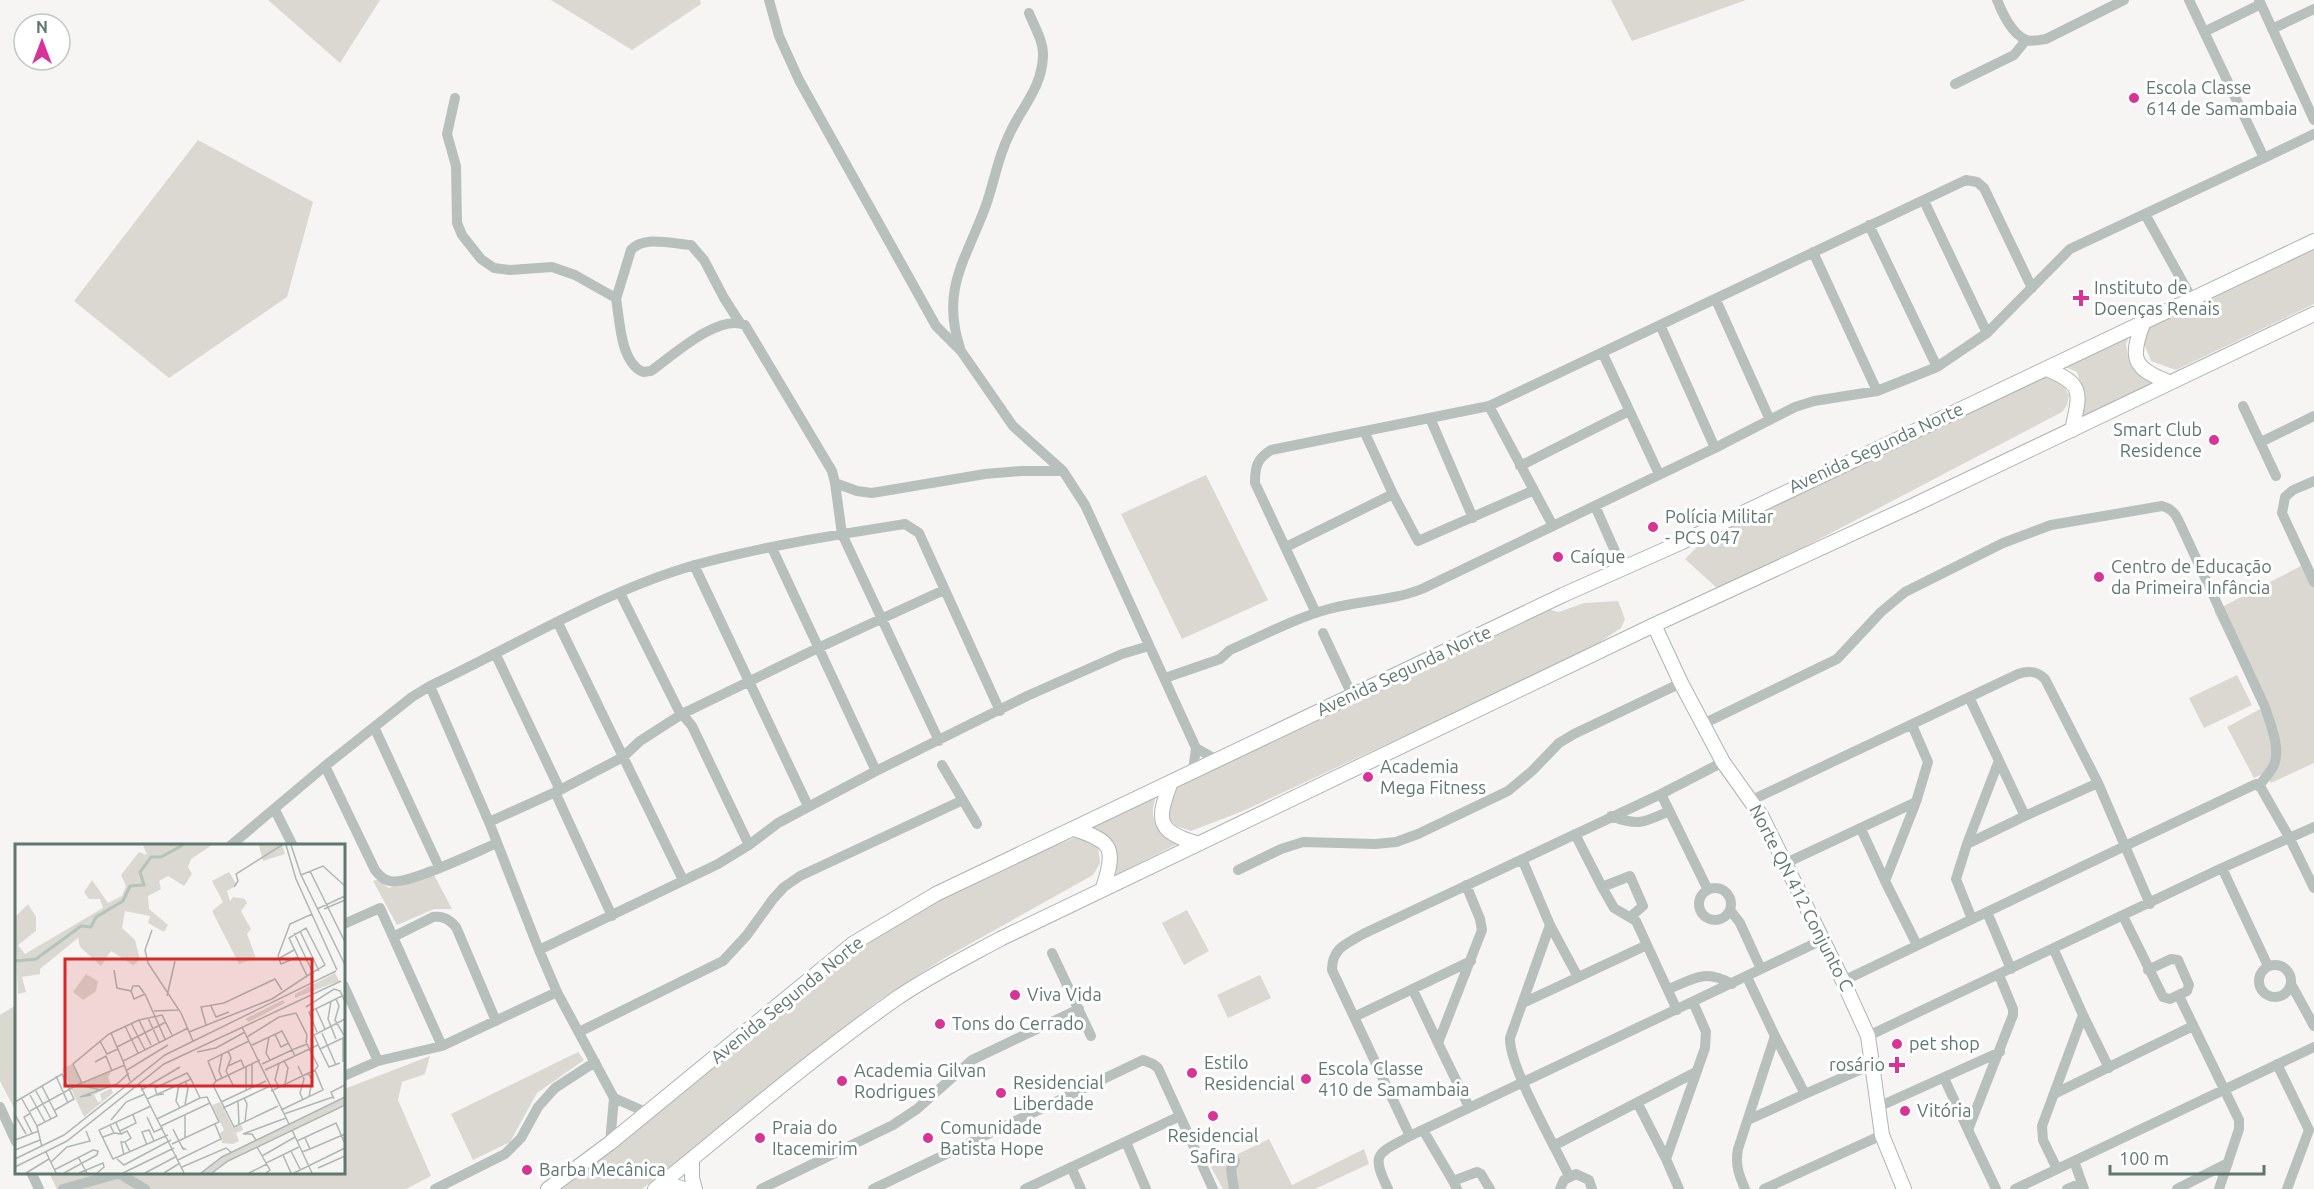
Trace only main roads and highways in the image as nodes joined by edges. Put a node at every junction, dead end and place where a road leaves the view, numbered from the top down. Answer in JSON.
{"nodes":[{"id":1,"x":2314,"y":241,"type":"edge"},
{"id":2,"x":2314,"y":314,"type":"edge"},
{"id":3,"x":2144,"y":321,"type":"junction"},
{"id":4,"x":2047,"y":369,"type":"junction"},
{"id":5,"x":2169,"y":382,"type":"junction"},
{"id":6,"x":2072,"y":430,"type":"junction"},
{"id":7,"x":1654,"y":625,"type":"junction"},
{"id":8,"x":1171,"y":782,"type":"junction"},
{"id":9,"x":1074,"y":829,"type":"junction"},
{"id":10,"x":1196,"y":843,"type":"junction"},
{"id":11,"x":1103,"y":888,"type":"junction"},
{"id":12,"x":692,"y":1160,"type":"junction"},
{"id":13,"x":659,"y":1186,"type":"edge"},
{"id":14,"x":548,"y":1189,"type":"edge"},
{"id":15,"x":684,"y":1189,"type":"edge"},
{"id":16,"x":695,"y":1189,"type":"edge"},
{"id":17,"x":1904,"y":1189,"type":"edge"}],
"edges":[{"from":1,"to":3,"type":"main road","name":"Avenida Segunda Norte"},
{"from":2,"to":5,"type":"main road"},
{"from":3,"to":4,"type":"main road","name":"Avenida Segunda Norte"},
{"from":3,"to":5,"type":"main road"},
{"from":4,"to":6,"type":"main road"},
{"from":4,"to":8,"type":"main road","name":"Avenida Segunda Norte"},
{"from":5,"to":6,"type":"main road"},
{"from":6,"to":7,"type":"main road"},
{"from":7,"to":10,"type":"main road"},
{"from":7,"to":17,"type":"main road","name":"Norte QN 412 Conjunto C"},
{"from":8,"to":9,"type":"main road","name":"Avenida Segunda Norte"},
{"from":8,"to":10,"type":"main road"},
{"from":9,"to":11,"type":"main road"},
{"from":9,"to":14,"type":"main road","name":"Avenida Segunda Norte"},
{"from":10,"to":11,"type":"main road"},
{"from":11,"to":12,"type":"main road"},
{"from":12,"to":13,"type":"main road"},
{"from":12,"to":16,"type":"main road"},
{"from":13,"to":15,"type":"main road"}]}
